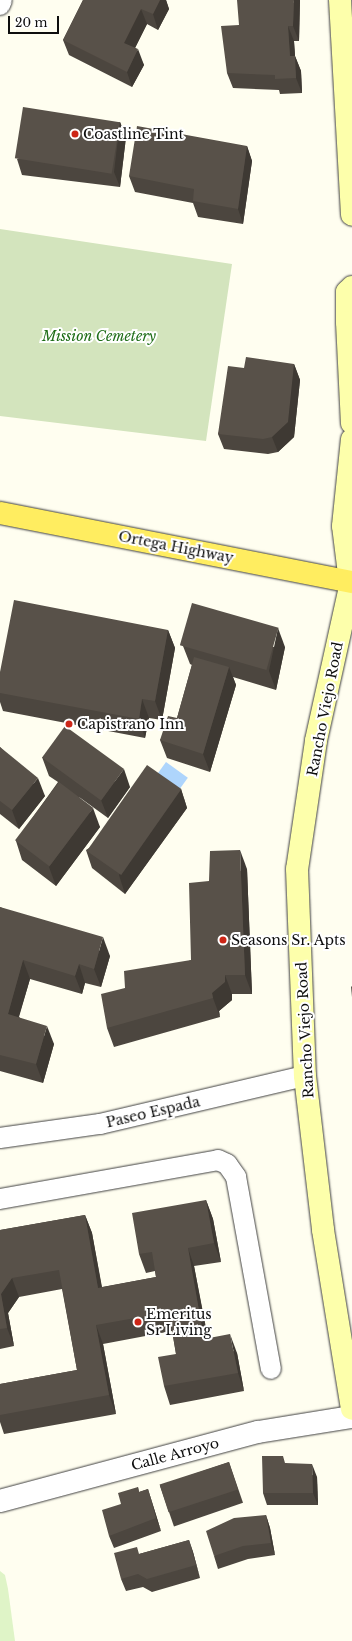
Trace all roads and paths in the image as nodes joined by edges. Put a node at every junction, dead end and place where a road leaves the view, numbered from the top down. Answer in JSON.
{"nodes":[{"id":1,"x":2,"y":0,"type":"edge"},
{"id":2,"x":340,"y":0,"type":"edge"},
{"id":3,"x":0,"y":4,"type":"edge"},
{"id":4,"x":352,"y":215,"type":"edge"},
{"id":5,"x":352,"y":287,"type":"edge"},
{"id":6,"x":352,"y":423,"type":"edge"},
{"id":7,"x":352,"y":439,"type":"edge"},
{"id":8,"x":351,"y":462,"type":"edge"},
{"id":9,"x":0,"y":513,"type":"edge"},
{"id":10,"x":351,"y":580,"type":"edge"},
{"id":11,"x":305,"y":1076,"type":"junction"},
{"id":12,"x":0,"y":1138,"type":"edge"},
{"id":13,"x":0,"y":1200,"type":"edge"},
{"id":14,"x":271,"y":1369,"type":"dead end"},
{"id":15,"x":352,"y":1409,"type":"edge"},
{"id":16,"x":352,"y":1417,"type":"edge"},
{"id":17,"x":0,"y":1501,"type":"edge"}],
"edges":[{"from":1,"to":3,"type":"street"},
{"from":2,"to":4,"type":"main road"},
{"from":5,"to":6,"type":"main road"},
{"from":7,"to":8,"type":"main road","name":"Rancho Viejo Road"},
{"from":8,"to":10,"type":"main road","name":"Rancho Viejo Road"},
{"from":9,"to":10,"type":"main road","name":"Ortega Highway"},
{"from":10,"to":11,"type":"main road","name":"Rancho Viejo Road"},
{"from":11,"to":12,"type":"street","name":"Paseo Espada"},
{"from":11,"to":15,"type":"main road","name":"Rancho Viejo Road"},
{"from":13,"to":14,"type":"street"},
{"from":16,"to":17,"type":"street","name":"Calle Arroyo"}]}
